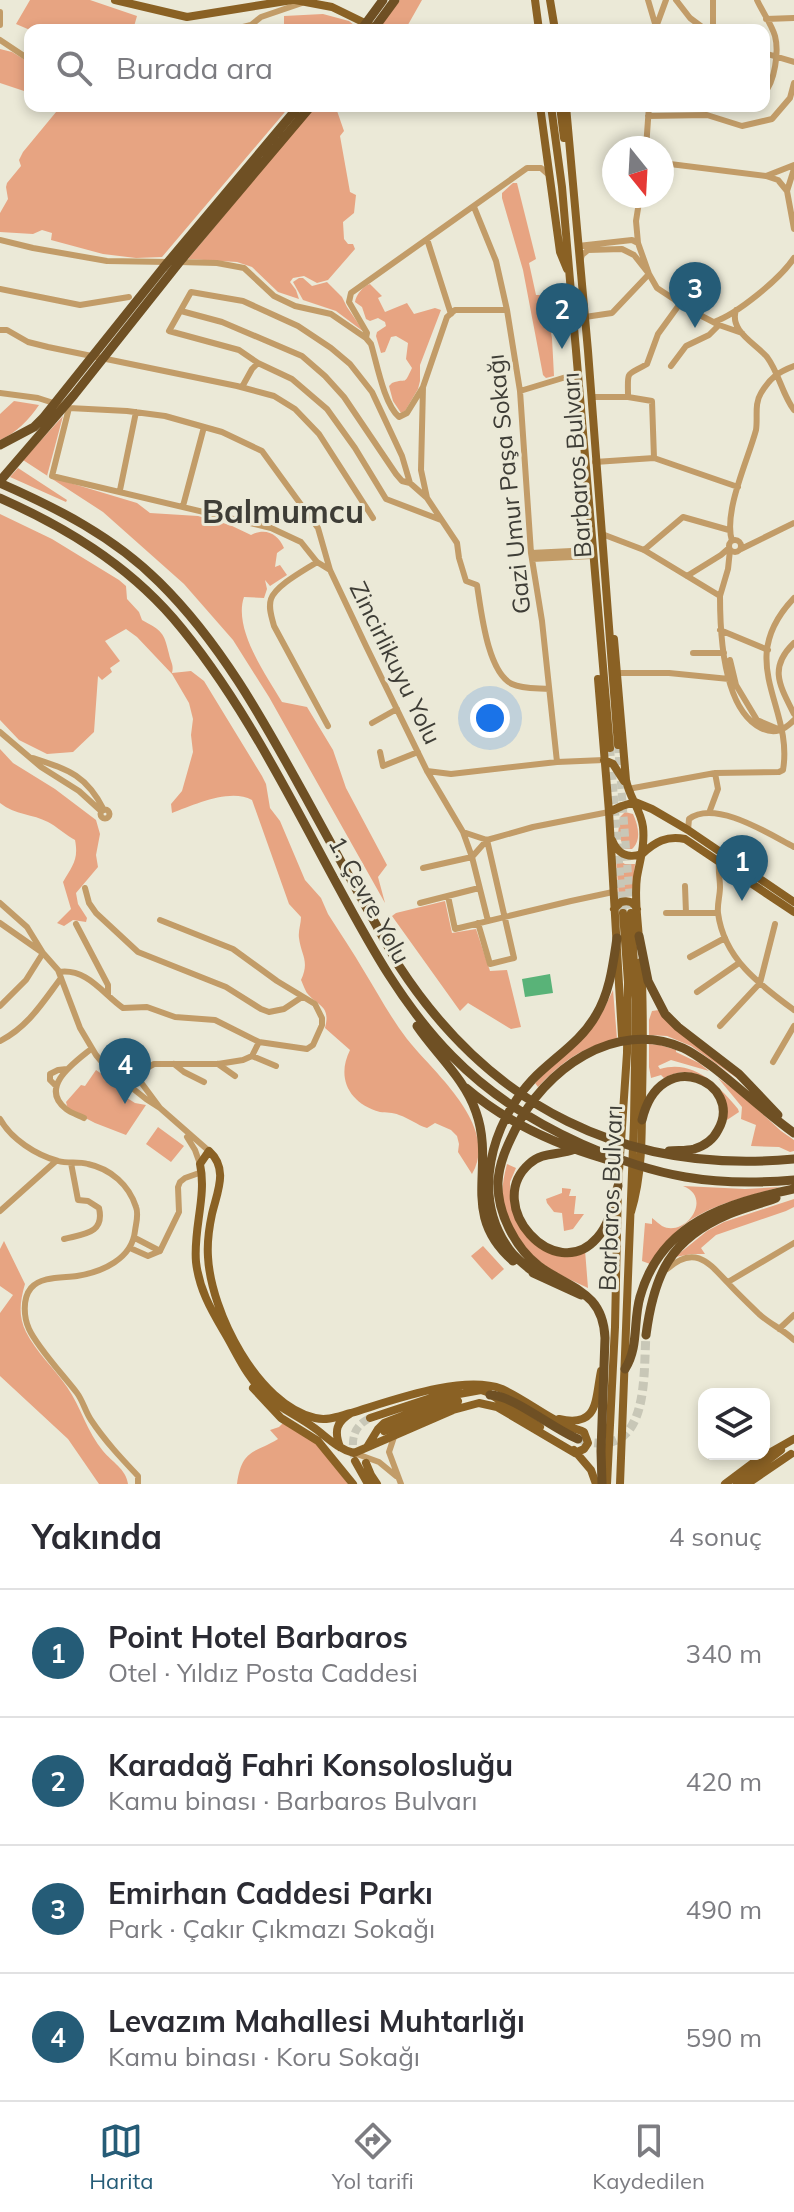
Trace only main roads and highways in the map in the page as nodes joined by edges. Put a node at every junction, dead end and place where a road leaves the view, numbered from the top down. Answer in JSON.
{"nodes":[{"id":1,"x":115,"y":0,"type":"edge"},
{"id":2,"x":293,"y":0,"type":"edge"},
{"id":3,"x":383,"y":0,"type":"edge"},
{"id":4,"x":395,"y":0,"type":"edge"},
{"id":5,"x":535,"y":0,"type":"edge"},
{"id":6,"x":550,"y":0,"type":"edge"},
{"id":7,"x":306,"y":1,"type":"edge"},
{"id":8,"x":365,"y":24,"type":"edge"},
{"id":9,"x":365,"y":24,"type":"edge"},
{"id":10,"x":380,"y":24,"type":"edge"},
{"id":11,"x":538,"y":24,"type":"edge"},
{"id":12,"x":554,"y":24,"type":"edge"},
{"id":13,"x":294,"y":112,"type":"edge"},
{"id":14,"x":305,"y":112,"type":"edge"},
{"id":15,"x":541,"y":112,"type":"edge"},
{"id":16,"x":552,"y":112,"type":"edge"},
{"id":17,"x":561,"y":112,"type":"edge"},
{"id":18,"x":567,"y":112,"type":"edge"},
{"id":19,"x":570,"y":149,"type":"junction"},
{"id":20,"x":243,"y":180,"type":"junction"},
{"id":21,"x":576,"y":213,"type":"junction"},
{"id":22,"x":560,"y":216,"type":"junction"},
{"id":23,"x":578,"y":246,"type":"junction"},
{"id":24,"x":568,"y":253,"type":"junction"},
{"id":25,"x":569,"y":273,"type":"junction"},
{"id":26,"x":93,"y":362,"type":"junction"},
{"id":27,"x":0,"y":445,"type":"edge"},
{"id":28,"x":1,"y":483,"type":"edge"},
{"id":29,"x":588,"y":495,"type":"junction"},
{"id":30,"x":0,"y":498,"type":"edge"},
{"id":31,"x":602,"y":534,"type":"junction"},
{"id":32,"x":597,"y":609,"type":"junction"},
{"id":33,"x":609,"y":630,"type":"junction"},
{"id":34,"x":604,"y":760,"type":"junction"},
{"id":35,"x":628,"y":789,"type":"junction"},
{"id":36,"x":635,"y":802,"type":"junction"},
{"id":37,"x":609,"y":812,"type":"junction"},
{"id":38,"x":610,"y":832,"type":"junction"},
{"id":39,"x":642,"y":854,"type":"junction"},
{"id":40,"x":738,"y":870,"type":"junction"},
{"id":41,"x":794,"y":902,"type":"edge"},
{"id":42,"x":626,"y":912,"type":"junction"},
{"id":43,"x":794,"y":912,"type":"edge"},
{"id":44,"x":639,"y":936,"type":"junction"},
{"id":45,"x":617,"y":938,"type":"junction"},
{"id":46,"x":395,"y":988,"type":"junction"},
{"id":47,"x":632,"y":1030,"type":"junction"},
{"id":48,"x":632,"y":1054,"type":"junction"},
{"id":49,"x":460,"y":1083,"type":"junction"},
{"id":50,"x":638,"y":1121,"type":"junction"},
{"id":51,"x":784,"y":1125,"type":"junction"},
{"id":52,"x":794,"y":1133,"type":"edge"},
{"id":53,"x":575,"y":1149,"type":"junction"},
{"id":54,"x":659,"y":1153,"type":"junction"},
{"id":55,"x":794,"y":1159,"type":"edge"},
{"id":56,"x":219,"y":1164,"type":"junction"},
{"id":57,"x":639,"y":1167,"type":"junction"},
{"id":58,"x":201,"y":1168,"type":"junction"},
{"id":59,"x":794,"y":1180,"type":"edge"},
{"id":60,"x":618,"y":1186,"type":"junction"},
{"id":61,"x":794,"y":1189,"type":"edge"},
{"id":62,"x":536,"y":1274,"type":"junction"},
{"id":63,"x":588,"y":1296,"type":"junction"},
{"id":64,"x":646,"y":1335,"type":"tunnel mouth"},
{"id":65,"x":603,"y":1361,"type":"junction"},
{"id":66,"x":625,"y":1369,"type":"junction"},
{"id":67,"x":246,"y":1373,"type":"junction"},
{"id":68,"x":466,"y":1386,"type":"junction"},
{"id":69,"x":490,"y":1395,"type":"junction"},
{"id":70,"x":351,"y":1413,"type":"junction"},
{"id":71,"x":550,"y":1417,"type":"junction"},
{"id":72,"x":370,"y":1418,"type":"tunnel mouth"},
{"id":73,"x":384,"y":1431,"type":"dead end"},
{"id":74,"x":578,"y":1439,"type":"tunnel mouth"},
{"id":75,"x":794,"y":1439,"type":"edge"},
{"id":76,"x":340,"y":1447,"type":"junction"},
{"id":77,"x":367,"y":1448,"type":"junction"},
{"id":78,"x":792,"y":1452,"type":"edge"},
{"id":79,"x":575,"y":1453,"type":"junction"},
{"id":80,"x":354,"y":1457,"type":"junction"},
{"id":81,"x":366,"y":1463,"type":"tunnel mouth"},
{"id":82,"x":621,"y":1482,"type":"edge"},
{"id":83,"x":353,"y":1484,"type":"edge"},
{"id":84,"x":368,"y":1484,"type":"edge"},
{"id":85,"x":377,"y":1484,"type":"edge"},
{"id":86,"x":602,"y":1484,"type":"edge"},
{"id":87,"x":725,"y":1484,"type":"edge"},
{"id":88,"x":737,"y":1484,"type":"edge"},
{"id":89,"x":747,"y":1484,"type":"edge"},
{"id":90,"x":756,"y":1484,"type":"edge"}],
"edges":[{"from":1,"to":2,"type":"main road"},
{"from":2,"to":7,"type":"main road"},
{"from":3,"to":9,"type":"highway"},
{"from":4,"to":10,"type":"highway"},
{"from":5,"to":11,"type":"main road"},
{"from":6,"to":12,"type":"main road"},
{"from":7,"to":8,"type":"main road"},
{"from":13,"to":20,"type":"highway"},
{"from":14,"to":20,"type":"highway"},
{"from":15,"to":22,"type":"main road"},
{"from":16,"to":22,"type":"main road","name":"Barbaros Bulvarı"},
{"from":17,"to":19,"type":"main road"},
{"from":18,"to":19,"type":"main road","name":"Barbaros Bulvarı"},
{"from":19,"to":21,"type":"main road","name":"Barbaros Bulvarı"},
{"from":20,"to":26,"type":"highway"},
{"from":21,"to":22,"type":"main road"},
{"from":21,"to":23,"type":"main road","name":"Barbaros Bulvarı"},
{"from":22,"to":24,"type":"main road","name":"Barbaros Bulvarı"},
{"from":22,"to":25,"type":"main road"},
{"from":23,"to":24,"type":"main road"},
{"from":23,"to":31,"type":"main road","name":"Barbaros Bulvarı"},
{"from":24,"to":25,"type":"main road","name":"Barbaros Bulvarı"},
{"from":25,"to":29,"type":"main road","name":"Barbaros Bulvarı"},
{"from":26,"to":27,"type":"highway"},
{"from":26,"to":28,"type":"highway"},
{"from":28,"to":54,"type":"highway","name":"1. Çevre Yolu"},
{"from":29,"to":31,"type":"main road"},
{"from":29,"to":32,"type":"main road","name":"Barbaros Bulvarı"},
{"from":30,"to":46,"type":"highway","name":"1. Çevre Yolu"},
{"from":31,"to":33,"type":"main road","name":"Barbaros Bulvarı"},
{"from":32,"to":33,"type":"main road","name":"Barbaros Bulvarı"},
{"from":32,"to":34,"type":"main road","name":"Barbaros Bulvarı"},
{"from":33,"to":35,"type":"main road","name":"Barbaros Bulvarı"},
{"from":34,"to":35,"type":"main road"},
{"from":34,"to":37,"type":"main road","name":"Barbaros Bulvarı"},
{"from":35,"to":36,"type":"main road","name":"Barbaros Bulvarı"},
{"from":36,"to":37,"type":"main road"},
{"from":36,"to":39,"type":"main road","name":"Barbaros Bulvarı"},
{"from":36,"to":40,"type":"main road"},
{"from":37,"to":38,"type":"main road","name":"Barbaros Bulvarı"},
{"from":38,"to":39,"type":"main road"},
{"from":38,"to":42,"type":"main road","name":"Barbaros Bulvarı"},
{"from":39,"to":40,"type":"main road"},
{"from":39,"to":42,"type":"main road","name":"Barbaros Bulvarı"},
{"from":40,"to":41,"type":"main road"},
{"from":40,"to":43,"type":"main road"},
{"from":42,"to":44,"type":"main road","name":"Barbaros Bulvarı"},
{"from":42,"to":45,"type":"main road","name":"Barbaros Bulvarı"},
{"from":42,"to":47,"type":"main road","name":"Barbaros Bulvarı"},
{"from":44,"to":47,"type":"main road","name":"Barbaros Bulvarı"},
{"from":44,"to":51,"type":"highway"},
{"from":45,"to":47,"type":"main road","name":"Barbaros Bulvarı"},
{"from":45,"to":62,"type":"highway"},
{"from":46,"to":49,"type":"highway"},
{"from":46,"to":57,"type":"highway","name":"1. Çevre Yolu"},
{"from":47,"to":48,"type":"main road","name":"Barbaros Bulvarı"},
{"from":47,"to":48,"type":"main road"},
{"from":48,"to":50,"type":"main road","name":"Barbaros Bulvarı"},
{"from":48,"to":60,"type":"main road","name":"Barbaros Bulvarı"},
{"from":49,"to":53,"type":"highway"},
{"from":49,"to":62,"type":"highway"},
{"from":50,"to":54,"type":"highway"},
{"from":50,"to":66,"type":"main road","name":"Barbaros Bulvarı"},
{"from":51,"to":52,"type":"highway"},
{"from":51,"to":63,"type":"highway"},
{"from":53,"to":57,"type":"highway"},
{"from":53,"to":60,"type":"highway"},
{"from":54,"to":55,"type":"highway","name":"1. Çevre Yolu"},
{"from":56,"to":58,"type":"main road"},
{"from":56,"to":58,"type":"main road"},
{"from":56,"to":70,"type":"main road"},
{"from":57,"to":59,"type":"highway","name":"1. Çevre Yolu"},
{"from":58,"to":67,"type":"main road"},
{"from":60,"to":86,"type":"main road","name":"Barbaros Bulvarı"},
{"from":61,"to":64,"type":"highway"},
{"from":61,"to":66,"type":"highway"},
{"from":62,"to":63,"type":"highway"},
{"from":63,"to":65,"type":"highway"},
{"from":65,"to":71,"type":"main road"},
{"from":65,"to":86,"type":"highway"},
{"from":66,"to":82,"type":"main road","name":"Barbaros Bulvarı"},
{"from":67,"to":76,"type":"main road"},
{"from":67,"to":83,"type":"main road"},
{"from":68,"to":70,"type":"main road"},
{"from":68,"to":71,"type":"main road"},
{"from":68,"to":72,"type":"main road"},
{"from":69,"to":73,"type":"main road"},
{"from":69,"to":74,"type":"highway"},
{"from":69,"to":77,"type":"main road"},
{"from":69,"to":79,"type":"main road"},
{"from":70,"to":76,"type":"main road"},
{"from":71,"to":79,"type":"main road"},
{"from":75,"to":87,"type":"main road"},
{"from":75,"to":88,"type":"main road"},
{"from":76,"to":80,"type":"main road"},
{"from":77,"to":79,"type":"main road"},
{"from":77,"to":80,"type":"main road"},
{"from":78,"to":89,"type":"main road"},
{"from":78,"to":90,"type":"main road"},
{"from":79,"to":86,"type":"main road"},
{"from":80,"to":84,"type":"main road"},
{"from":81,"to":85,"type":"main road"}]}
